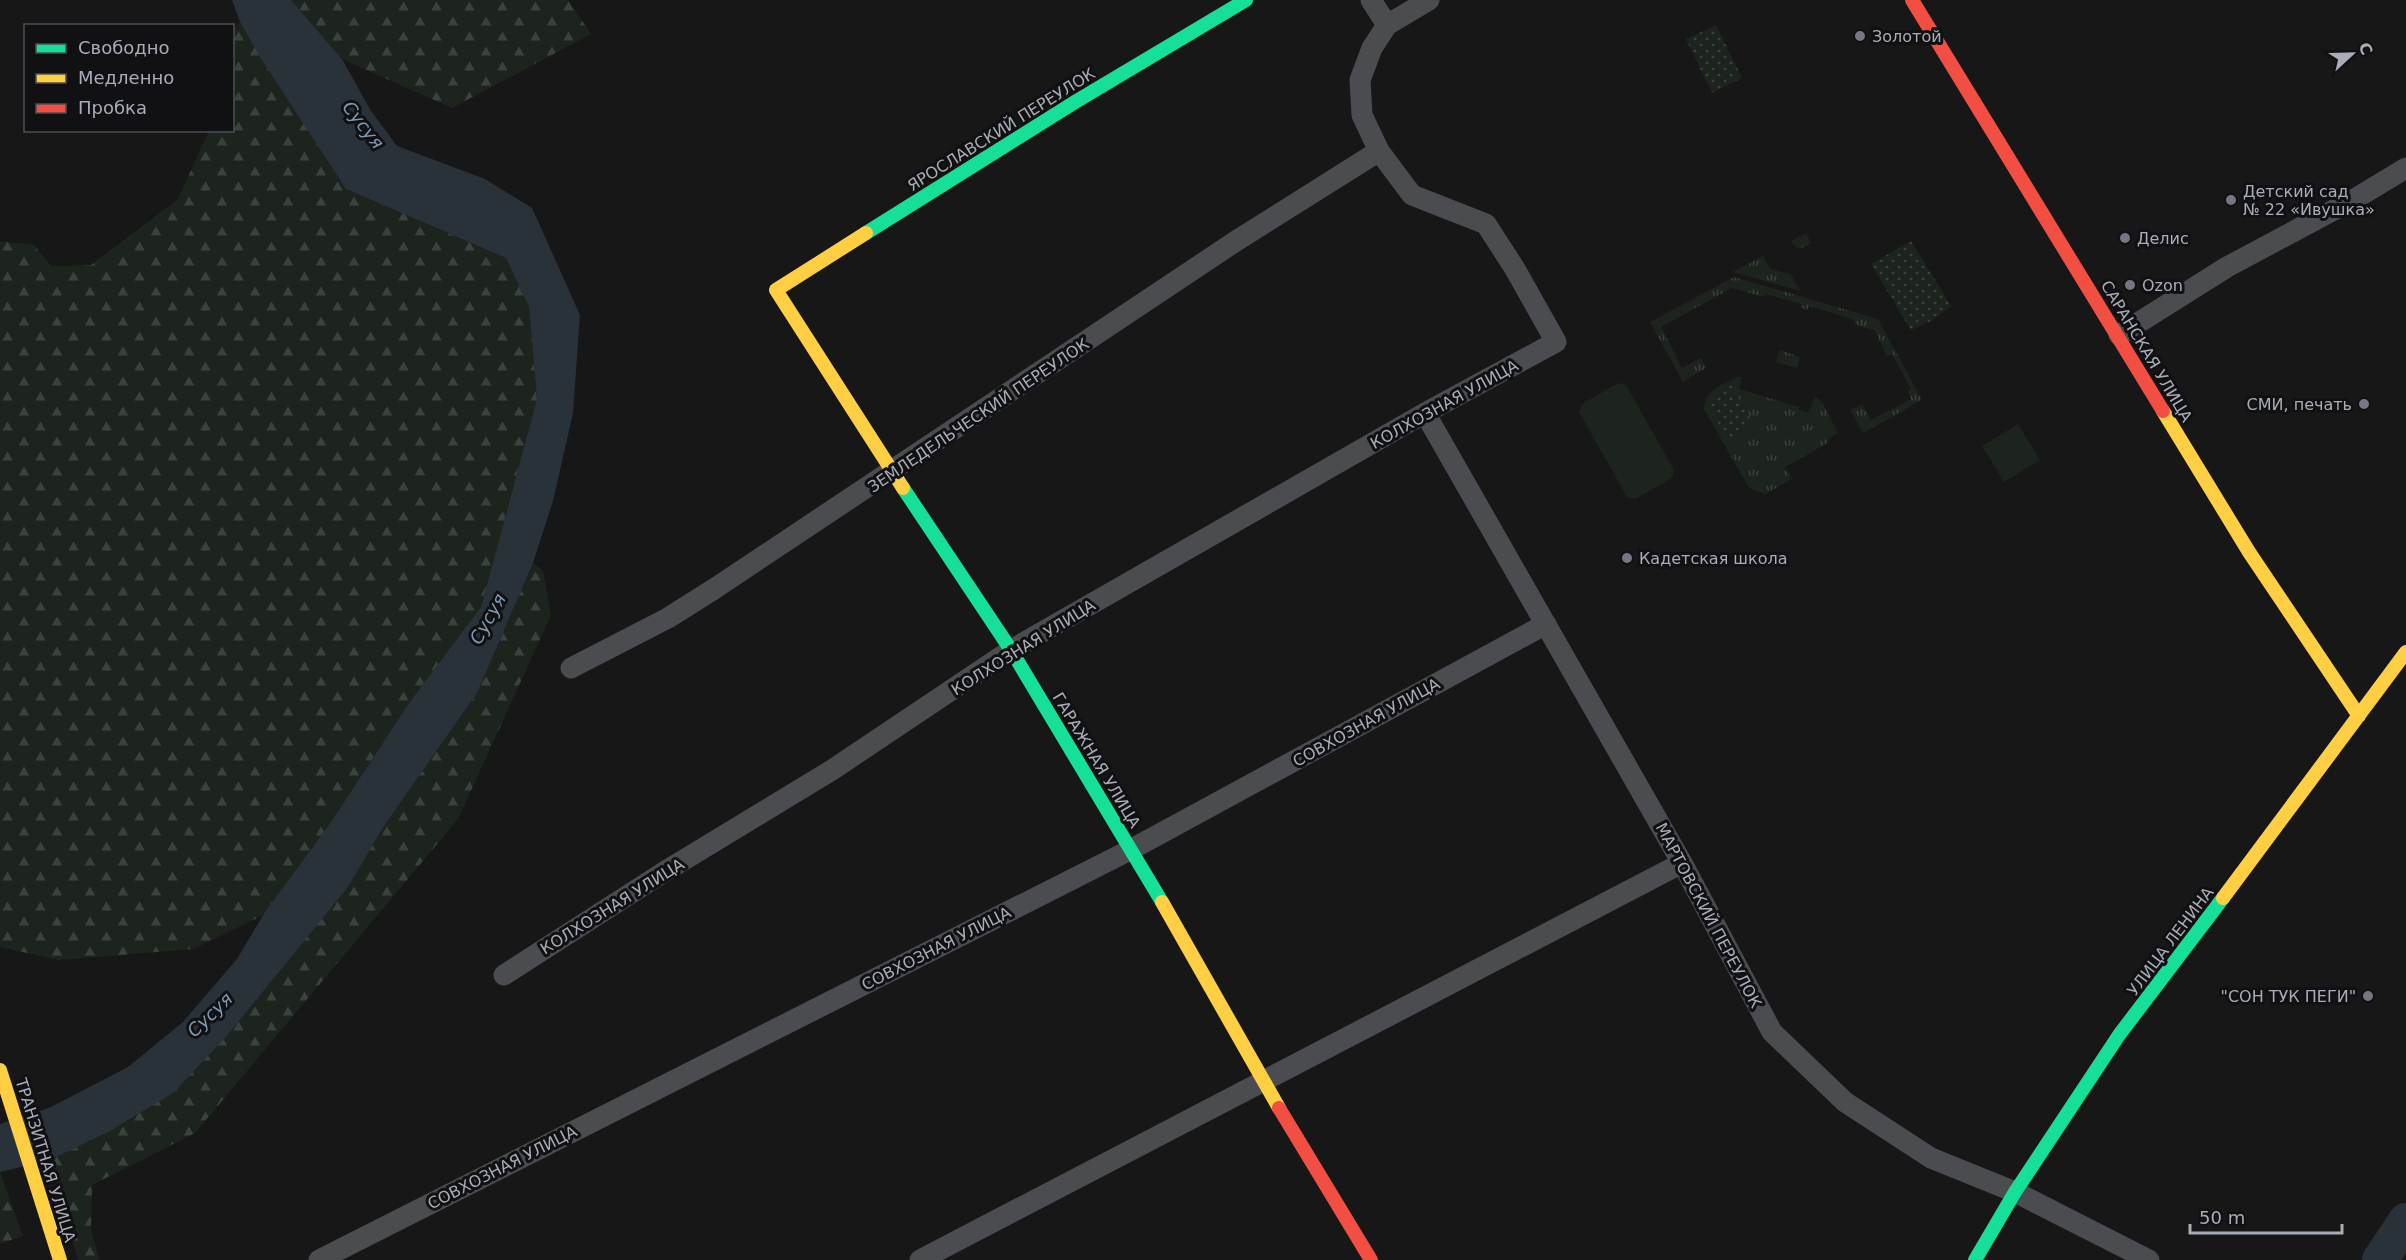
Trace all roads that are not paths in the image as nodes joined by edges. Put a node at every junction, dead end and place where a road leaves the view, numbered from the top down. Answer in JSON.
{"nodes":[{"id":1,"x":1246,"y":0,"type":"edge"},
{"id":2,"x":1371,"y":0,"type":"edge"},
{"id":3,"x":1429,"y":0,"type":"edge"},
{"id":4,"x":1912,"y":0,"type":"edge"},
{"id":5,"x":1387,"y":25,"type":"junction"},
{"id":6,"x":1379,"y":151,"type":"junction"},
{"id":7,"x":2406,"y":168,"type":"edge"},
{"id":8,"x":776,"y":290,"type":"joint"},
{"id":9,"x":2119,"y":335,"type":"junction"},
{"id":10,"x":1425,"y":413,"type":"junction"},
{"id":11,"x":892,"y":472,"type":"junction"},
{"id":12,"x":1546,"y":624,"type":"junction"},
{"id":13,"x":1011,"y":650,"type":"junction"},
{"id":14,"x":2406,"y":652,"type":"edge"},
{"id":15,"x":571,"y":668,"type":"dead end"},
{"id":16,"x":2359,"y":716,"type":"junction"},
{"id":17,"x":1132,"y":849,"type":"junction"},
{"id":18,"x":1683,"y":863,"type":"junction"},
{"id":19,"x":504,"y":975,"type":"dead end"},
{"id":20,"x":0,"y":1070,"type":"edge"},
{"id":21,"x":1264,"y":1083,"type":"junction"},
{"id":22,"x":2015,"y":1192,"type":"junction"},
{"id":23,"x":60,"y":1260,"type":"edge"},
{"id":24,"x":319,"y":1260,"type":"edge"},
{"id":25,"x":920,"y":1260,"type":"edge"},
{"id":26,"x":1371,"y":1260,"type":"edge"},
{"id":27,"x":1975,"y":1260,"type":"edge"},
{"id":28,"x":2149,"y":1260,"type":"edge"}],
"edges":[{"from":1,"to":8,"type":"street","name":"ЯРОСЛАВСКИЙ ПЕРЕУЛОК"},
{"from":2,"to":5,"type":"street"},
{"from":3,"to":5,"type":"street"},
{"from":4,"to":9,"type":"street","name":"САРАНСКАЯ УЛИЦА"},
{"from":5,"to":6,"type":"street"},
{"from":6,"to":10,"type":"street","name":"КОЛХОЗНАЯ УЛИЦА"},
{"from":6,"to":11,"type":"street","name":"ЗЕМЛЕДЕЛЬЧЕСКИЙ ПЕРЕУЛОК"},
{"from":7,"to":9,"type":"street"},
{"from":8,"to":11,"type":"street","name":"ГАРАЖНАЯ УЛИЦА"},
{"from":9,"to":16,"type":"street","name":"САРАНСКАЯ УЛИЦА"},
{"from":10,"to":12,"type":"street","name":"МАРТОВСКИЙ ПЕРЕУЛОК"},
{"from":10,"to":13,"type":"street","name":"КОЛХОЗНАЯ УЛИЦА"},
{"from":11,"to":13,"type":"street","name":"ГАРАЖНАЯ УЛИЦА"},
{"from":11,"to":15,"type":"street","name":"ЗЕМЛЕДЕЛЬЧЕСКИЙ ПЕРЕУЛОК"},
{"from":12,"to":17,"type":"street","name":"СОВХОЗНАЯ УЛИЦА"},
{"from":12,"to":18,"type":"street","name":"МАРТОВСКИЙ ПЕРЕУЛОК"},
{"from":13,"to":17,"type":"street","name":"ГАРАЖНАЯ УЛИЦА"},
{"from":13,"to":19,"type":"street","name":"КОЛХОЗНАЯ УЛИЦА"},
{"from":14,"to":16,"type":"street","name":"УЛИЦА ЛЕНИНА"},
{"from":16,"to":22,"type":"street","name":"УЛИЦА ЛЕНИНА"},
{"from":17,"to":21,"type":"street","name":"ГАРАЖНАЯ УЛИЦА"},
{"from":17,"to":24,"type":"street","name":"СОВХОЗНАЯ УЛИЦА"},
{"from":18,"to":21,"type":"street"},
{"from":18,"to":22,"type":"street","name":"МАРТОВСКИЙ ПЕРЕУЛОК"},
{"from":20,"to":23,"type":"street","name":"ТРАНЗИТНАЯ УЛИЦА"},
{"from":21,"to":25,"type":"street"},
{"from":21,"to":26,"type":"street","name":"ГАРАЖНАЯ УЛИЦА"},
{"from":22,"to":27,"type":"street","name":"УЛИЦА ЛЕНИНА"},
{"from":22,"to":28,"type":"street","name":"МАРТОВСКИЙ ПЕРЕУЛОК"}]}
